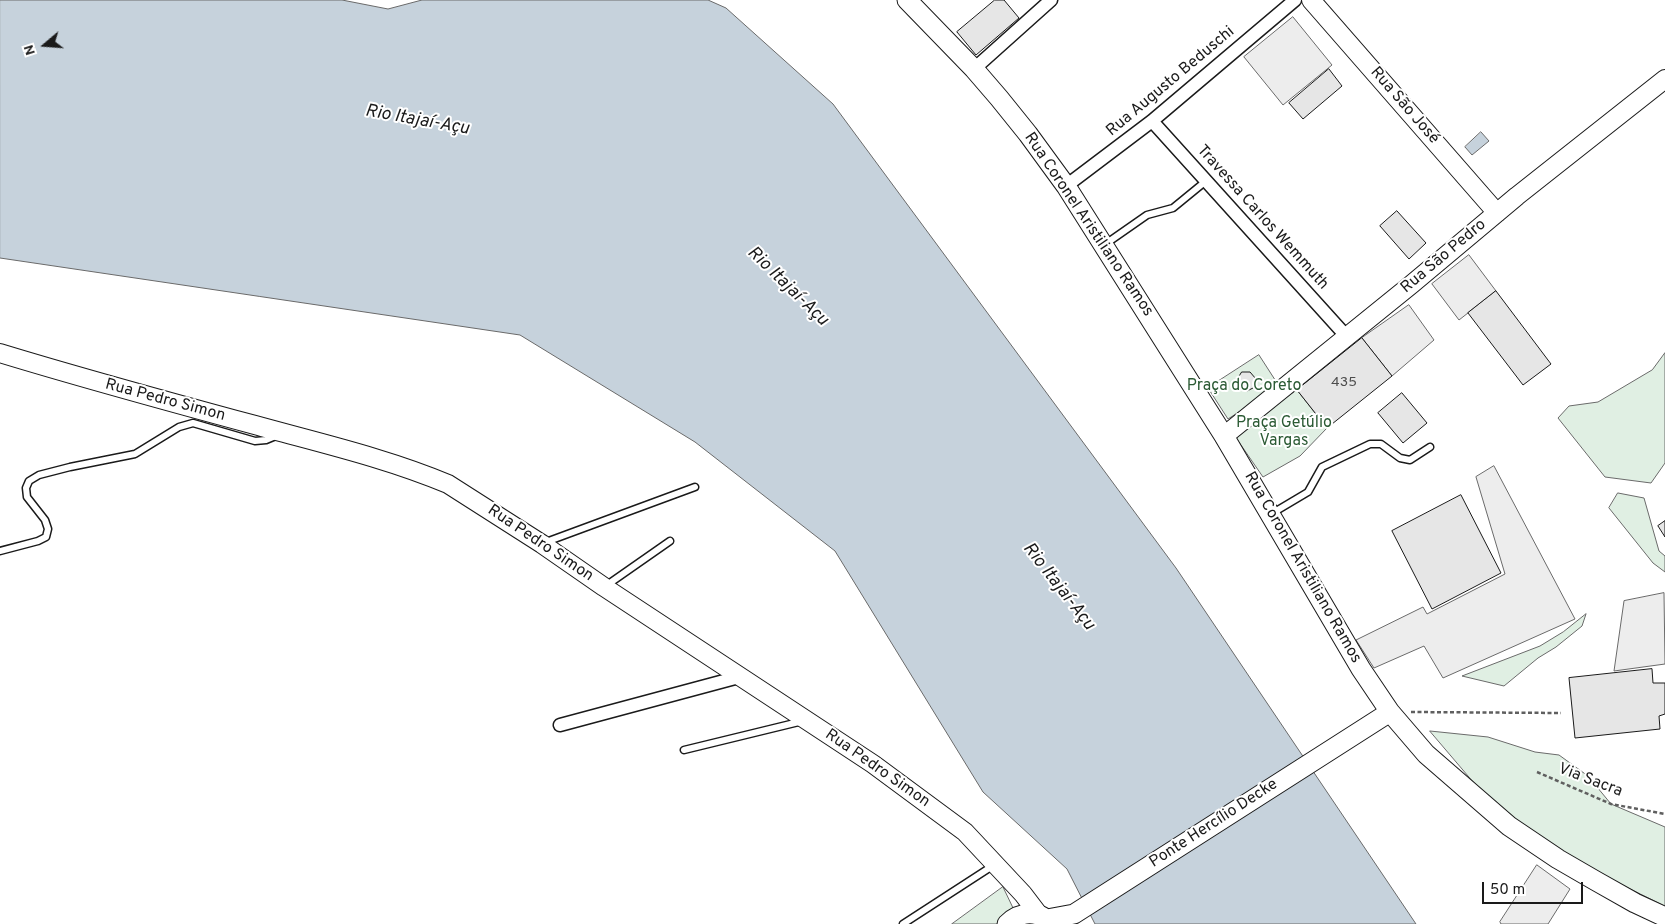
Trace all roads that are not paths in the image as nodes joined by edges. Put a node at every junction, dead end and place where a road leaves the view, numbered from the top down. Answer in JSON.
{"nodes":[{"id":1,"x":907,"y":0,"type":"edge"},
{"id":2,"x":1051,"y":0,"type":"edge"},
{"id":3,"x":1295,"y":0,"type":"edge"},
{"id":4,"x":1311,"y":0,"type":"edge"},
{"id":5,"x":974,"y":69,"type":"junction"},
{"id":6,"x":1665,"y":79,"type":"edge"},
{"id":7,"x":1152,"y":121,"type":"junction"},
{"id":8,"x":1206,"y":181,"type":"junction"},
{"id":9,"x":1066,"y":186,"type":"junction"},
{"id":10,"x":1497,"y":213,"type":"junction"},
{"id":11,"x":1103,"y":246,"type":"junction"},
{"id":12,"x":1347,"y":337,"type":"junction"},
{"id":13,"x":0,"y":353,"type":"edge"},
{"id":14,"x":283,"y":433,"type":"junction"},
{"id":15,"x":1224,"y":436,"type":"junction"},
{"id":16,"x":1430,"y":447,"type":"dead end"},
{"id":17,"x":695,"y":487,"type":"dead end"},
{"id":18,"x":1270,"y":514,"type":"junction"},
{"id":19,"x":670,"y":540,"type":"dead end"},
{"id":20,"x":542,"y":544,"type":"junction"},
{"id":21,"x":0,"y":551,"type":"edge"},
{"id":22,"x":604,"y":587,"type":"junction"},
{"id":23,"x":739,"y":678,"type":"junction"},
{"id":24,"x":1390,"y":712,"type":"junction"},
{"id":25,"x":806,"y":720,"type":"junction"},
{"id":26,"x":560,"y":725,"type":"dead end"},
{"id":27,"x":684,"y":750,"type":"dead end"},
{"id":28,"x":995,"y":864,"type":"junction"},
{"id":29,"x":1008,"y":879,"type":"junction"},
{"id":30,"x":1073,"y":916,"type":"edge"},
{"id":31,"x":1665,"y":916,"type":"edge"},
{"id":32,"x":1046,"y":919,"type":"edge"},
{"id":33,"x":1011,"y":920,"type":"edge"},
{"id":34,"x":903,"y":924,"type":"edge"}],
"edges":[{"from":1,"to":5,"type":"main road","name":"Rua Coronel Aristiliano Ramos"},
{"from":2,"to":5,"type":"street"},
{"from":3,"to":7,"type":"street","name":"Rua Augusto Beduschi"},
{"from":4,"to":10,"type":"street","name":"Rua São José"},
{"from":5,"to":9,"type":"main road","name":"Rua Coronel Aristiliano Ramos"},
{"from":6,"to":10,"type":"street","name":"Rua São Pedro"},
{"from":7,"to":8,"type":"street","name":"Travessa Carlos Wemmuth"},
{"from":7,"to":9,"type":"street","name":"Rua Augusto Beduschi"},
{"from":8,"to":11,"type":"lane"},
{"from":8,"to":12,"type":"street","name":"Travessa Carlos Wemmuth"},
{"from":9,"to":11,"type":"main road","name":"Rua Coronel Aristiliano Ramos"},
{"from":10,"to":12,"type":"street","name":"Rua São Pedro"},
{"from":11,"to":15,"type":"main road","name":"Rua Coronel Aristiliano Ramos"},
{"from":12,"to":15,"type":"street","name":"Rua São Pedro"},
{"from":13,"to":14,"type":"street","name":"Rua Pedro Simon"},
{"from":14,"to":20,"type":"street","name":"Rua Pedro Simon"},
{"from":14,"to":21,"type":"lane"},
{"from":15,"to":18,"type":"main road","name":"Rua Coronel Aristiliano Ramos"},
{"from":16,"to":18,"type":"lane"},
{"from":17,"to":20,"type":"lane"},
{"from":18,"to":24,"type":"main road","name":"Rua Coronel Aristiliano Ramos"},
{"from":19,"to":22,"type":"lane"},
{"from":20,"to":22,"type":"street","name":"Rua Pedro Simon"},
{"from":22,"to":23,"type":"street","name":"Rua Pedro Simon"},
{"from":23,"to":25,"type":"street","name":"Rua Pedro Simon"},
{"from":23,"to":26,"type":"street"},
{"from":24,"to":30,"type":"main road","name":"Ponte Hercílio Decke"},
{"from":24,"to":31,"type":"main road","name":"Rua Coronel Aristiliano Ramos"},
{"from":25,"to":27,"type":"lane"},
{"from":25,"to":28,"type":"street","name":"Rua Pedro Simon"},
{"from":28,"to":29,"type":"street","name":"Rua Pedro Simon"},
{"from":28,"to":34,"type":"lane"},
{"from":29,"to":32,"type":"street","name":"Rua Pedro Simon"},
{"from":29,"to":33,"type":"street","name":"Rua Pedro Simon"},
{"from":30,"to":32,"type":"main road"},
{"from":32,"to":33,"type":"main road"}]}
